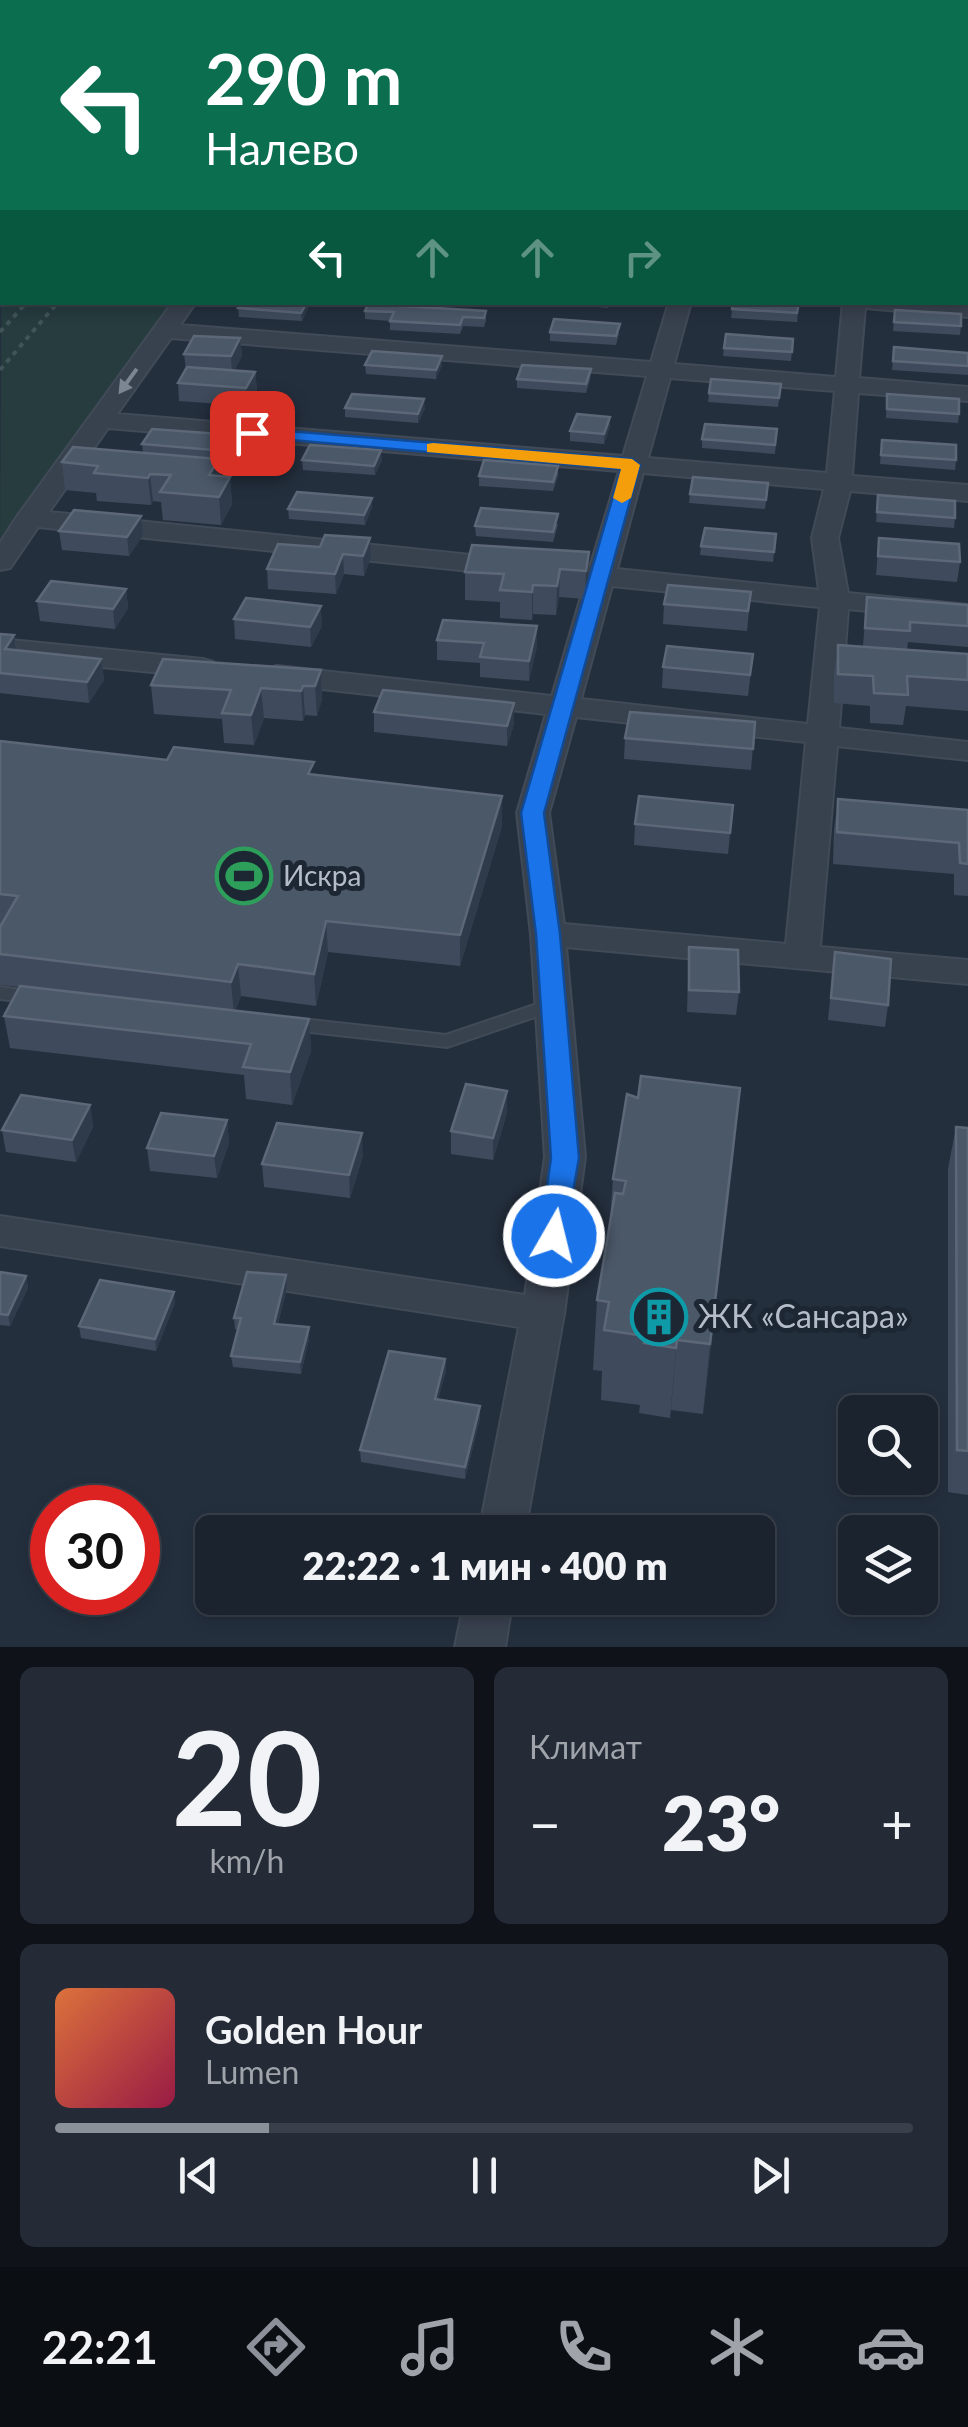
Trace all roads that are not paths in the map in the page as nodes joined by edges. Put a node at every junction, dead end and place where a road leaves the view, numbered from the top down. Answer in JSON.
{"nodes":[{"id":1,"x":184,"y":305,"type":"edge"},
{"id":2,"x":679,"y":305,"type":"edge"},
{"id":3,"x":854,"y":305,"type":"edge"},
{"id":4,"x":906,"y":305,"type":"edge"},
{"id":5,"x":968,"y":310,"type":"edge"},
{"id":6,"x":164,"y":332,"type":"junction"},
{"id":7,"x":660,"y":370,"type":"junction"},
{"id":8,"x":846,"y":383,"type":"junction"},
{"id":9,"x":968,"y":394,"type":"edge"},
{"id":10,"x":100,"y":420,"type":"junction"},
{"id":11,"x":632,"y":465,"type":"junction"},
{"id":12,"x":840,"y":482,"type":"junction"},
{"id":13,"x":968,"y":493,"type":"edge"},
{"id":14,"x":29,"y":518,"type":"junction"},
{"id":15,"x":0,"y":562,"type":"edge"},
{"id":16,"x":599,"y":576,"type":"junction"},
{"id":17,"x":835,"y":600,"type":"junction"},
{"id":18,"x":968,"y":613,"type":"edge"},
{"id":19,"x":0,"y":648,"type":"edge"},
{"id":20,"x":564,"y":704,"type":"junction"},
{"id":21,"x":823,"y":734,"type":"junction"},
{"id":22,"x":968,"y":751,"type":"edge"},
{"id":23,"x":548,"y":934,"type":"junction"},
{"id":24,"x":802,"y":958,"type":"junction"},
{"id":25,"x":968,"y":972,"type":"edge"},
{"id":26,"x":0,"y":993,"type":"edge"},
{"id":27,"x":58,"y":999,"type":"edge"},
{"id":28,"x":553,"y":1004,"type":"junction"},
{"id":29,"x":272,"y":1022,"type":"edge"},
{"id":30,"x":0,"y":1231,"type":"edge"},
{"id":31,"x":543,"y":1314,"type":"junction"},
{"id":32,"x":505,"y":1515,"type":"edge"},
{"id":33,"x":486,"y":1615,"type":"edge"},
{"id":34,"x":480,"y":1647,"type":"edge"}],
"edges":[{"from":1,"to":6,"type":"street"},
{"from":2,"to":7,"type":"street"},
{"from":3,"to":8,"type":"street"},
{"from":4,"to":5,"type":"street"},
{"from":6,"to":7,"type":"street"},
{"from":6,"to":10,"type":"street","one_way":true},
{"from":7,"to":8,"type":"street"},
{"from":7,"to":11,"type":"street"},
{"from":8,"to":9,"type":"street"},
{"from":8,"to":12,"type":"street"},
{"from":10,"to":11,"type":"street"},
{"from":10,"to":14,"type":"street"},
{"from":11,"to":12,"type":"street"},
{"from":11,"to":16,"type":"street"},
{"from":12,"to":13,"type":"street"},
{"from":12,"to":17,"type":"street"},
{"from":14,"to":15,"type":"street"},
{"from":14,"to":16,"type":"street"},
{"from":16,"to":17,"type":"street"},
{"from":16,"to":20,"type":"street"},
{"from":17,"to":18,"type":"street"},
{"from":17,"to":21,"type":"street"},
{"from":19,"to":20,"type":"street"},
{"from":20,"to":21,"type":"street"},
{"from":20,"to":23,"type":"street"},
{"from":21,"to":22,"type":"street"},
{"from":21,"to":24,"type":"street"},
{"from":23,"to":24,"type":"street"},
{"from":23,"to":28,"type":"street"},
{"from":24,"to":25,"type":"street"},
{"from":26,"to":27,"type":"lane"},
{"from":28,"to":29,"type":"lane"},
{"from":28,"to":31,"type":"street"},
{"from":30,"to":31,"type":"street"},
{"from":31,"to":32,"type":"street"},
{"from":33,"to":34,"type":"street"}]}
